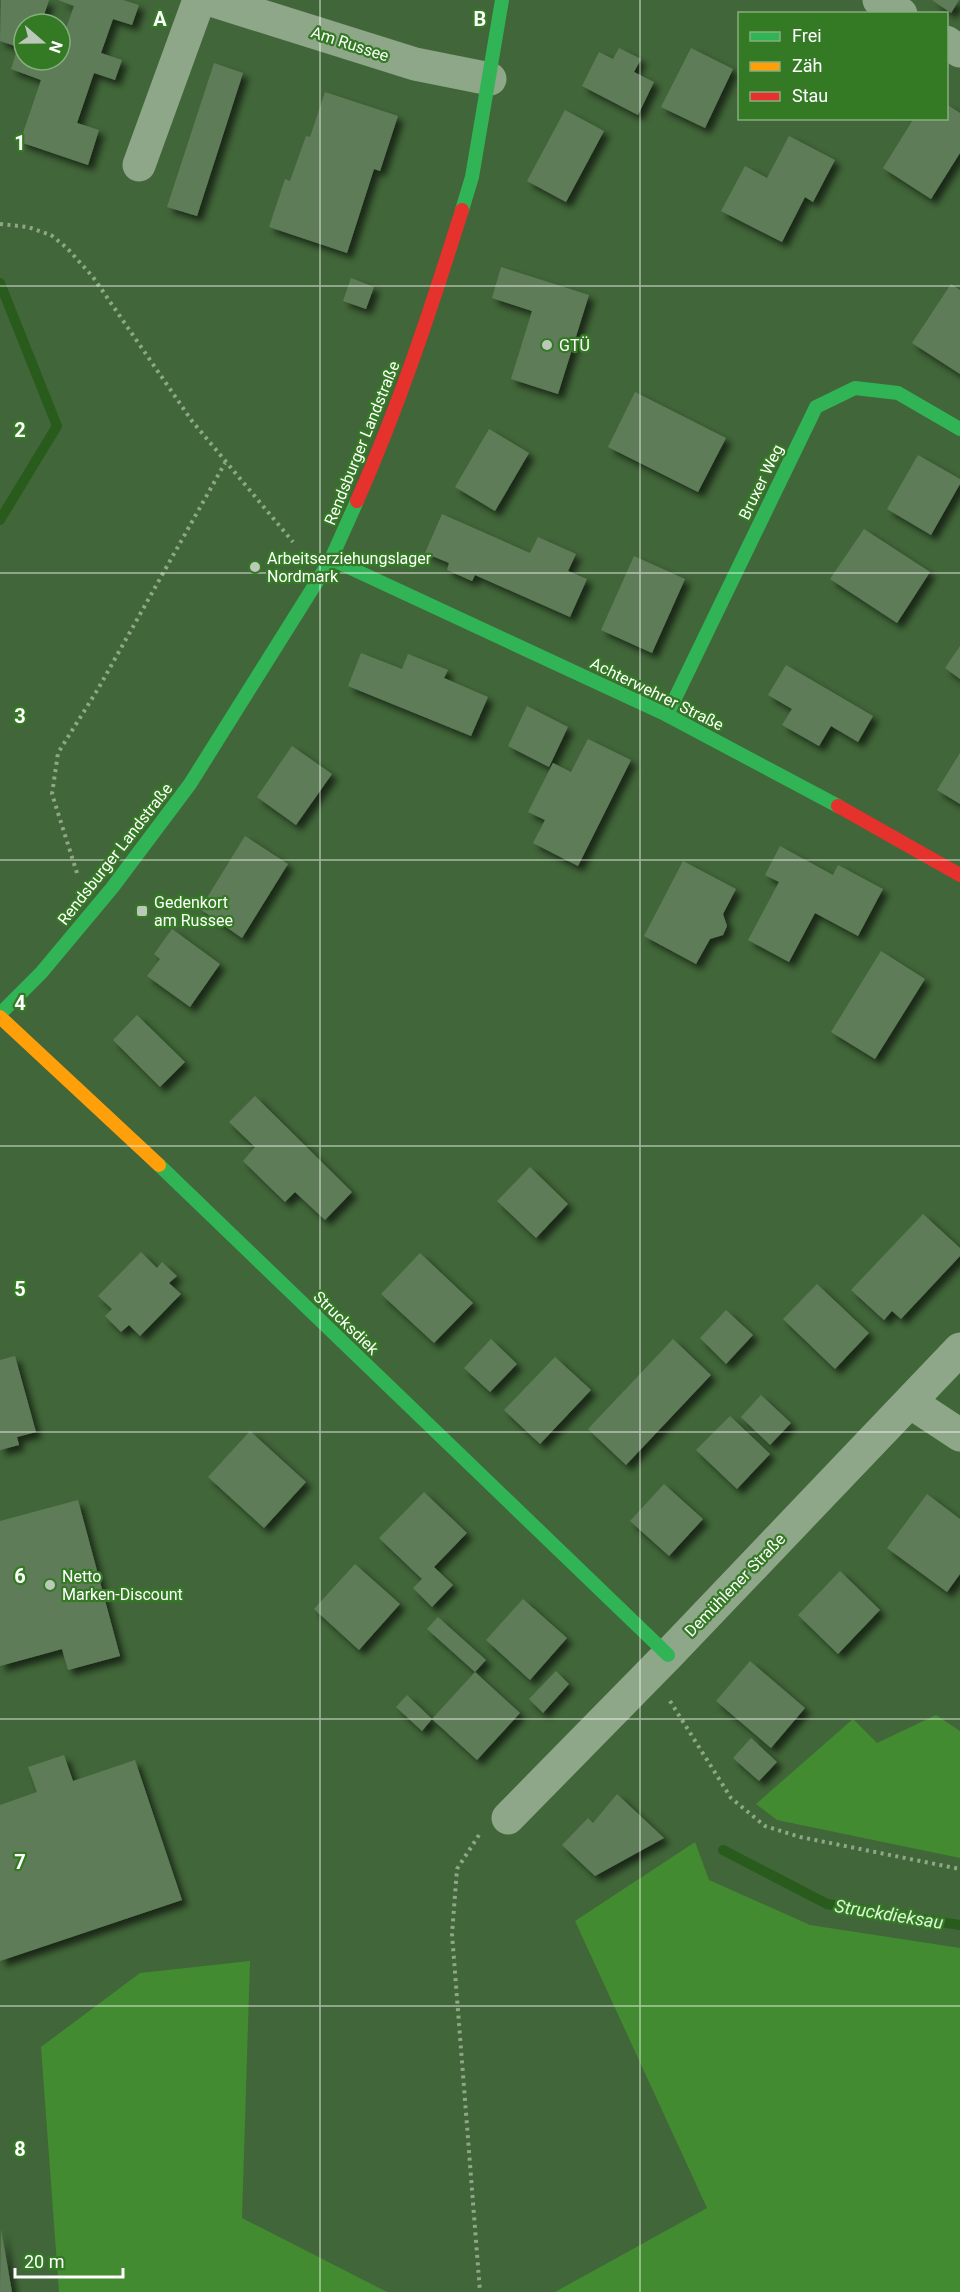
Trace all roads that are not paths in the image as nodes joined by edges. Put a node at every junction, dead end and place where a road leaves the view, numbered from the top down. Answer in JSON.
{"nodes":[{"id":1,"x":199,"y":0,"type":"edge"},
{"id":2,"x":211,"y":0,"type":"edge"},
{"id":3,"x":502,"y":0,"type":"edge"},
{"id":4,"x":879,"y":0,"type":"edge"},
{"id":5,"x":898,"y":12,"type":"edge"},
{"id":6,"x":490,"y":79,"type":"junction"},
{"id":7,"x":139,"y":165,"type":"dead end"},
{"id":8,"x":960,"y":429,"type":"edge"},
{"id":9,"x":331,"y":559,"type":"junction"},
{"id":10,"x":667,"y":715,"type":"junction"},
{"id":11,"x":960,"y":875,"type":"edge"},
{"id":12,"x":0,"y":1016,"type":"edge"},
{"id":13,"x":960,"y":1349,"type":"edge"},
{"id":14,"x":909,"y":1402,"type":"junction"},
{"id":15,"x":960,"y":1435,"type":"edge"},
{"id":16,"x":668,"y":1655,"type":"junction"},
{"id":17,"x":508,"y":1818,"type":"road end"}],
"edges":[{"from":1,"to":7,"type":"street"},
{"from":2,"to":6,"type":"street","name":"Am Russee"},
{"from":3,"to":6,"type":"street","name":"Rendsburger Landstraße"},
{"from":4,"to":5,"type":"street"},
{"from":6,"to":9,"type":"street","name":"Rendsburger Landstraße"},
{"from":8,"to":10,"type":"street","name":"Bruxer Weg"},
{"from":9,"to":10,"type":"street","name":"Achterwehrer Straße"},
{"from":9,"to":12,"type":"street","name":"Rendsburger Landstraße"},
{"from":10,"to":11,"type":"street","name":"Achterwehrer Straße"},
{"from":12,"to":16,"type":"street","name":"Strucksdiek"},
{"from":13,"to":14,"type":"street","name":"Demühlener Straße"},
{"from":14,"to":15,"type":"street"},
{"from":14,"to":16,"type":"street","name":"Demühlener Straße"},
{"from":16,"to":17,"type":"street","name":"Demühlener Straße"}]}
